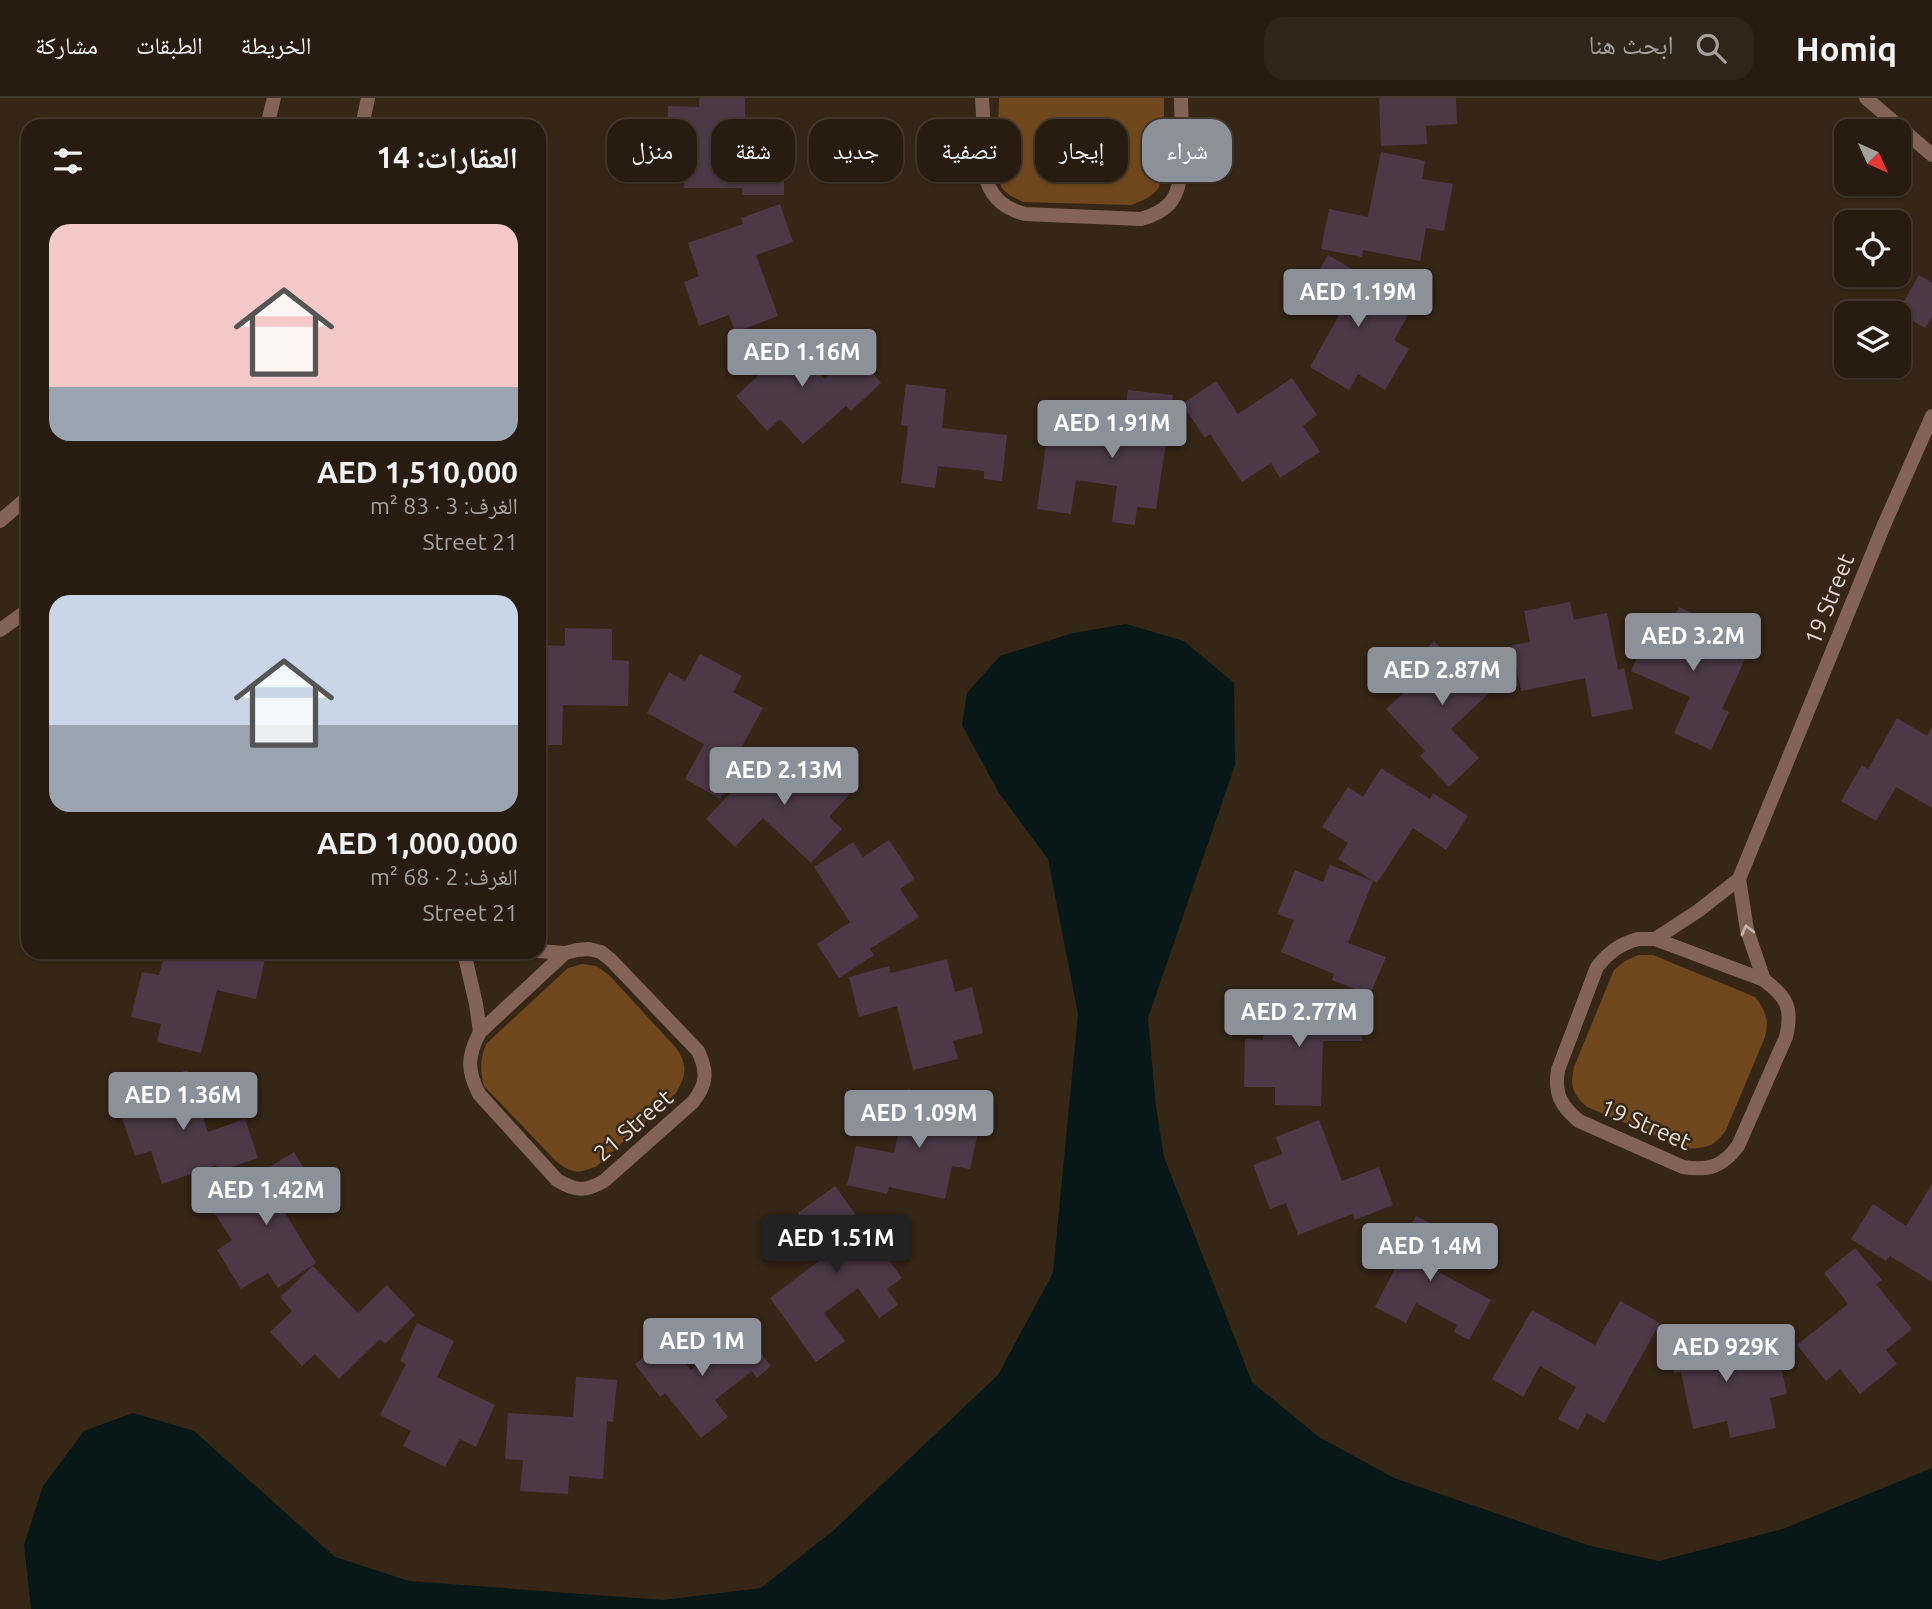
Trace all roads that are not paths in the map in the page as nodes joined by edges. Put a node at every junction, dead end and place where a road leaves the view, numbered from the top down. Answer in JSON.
{"nodes":[{"id":1,"x":274,"y":98,"type":"edge"},
{"id":2,"x":368,"y":98,"type":"edge"},
{"id":3,"x":982,"y":98,"type":"edge"},
{"id":4,"x":1181,"y":98,"type":"edge"},
{"id":5,"x":1866,"y":98,"type":"edge"},
{"id":6,"x":269,"y":119,"type":"edge"},
{"id":7,"x":364,"y":119,"type":"edge"},
{"id":8,"x":1932,"y":155,"type":"edge"},
{"id":9,"x":1932,"y":415,"type":"edge"},
{"id":10,"x":21,"y":503,"type":"edge"},
{"id":11,"x":0,"y":521,"type":"edge"},
{"id":12,"x":21,"y":615,"type":"edge"},
{"id":13,"x":0,"y":630,"type":"edge"},
{"id":14,"x":1738,"y":879,"type":"junction"},
{"id":15,"x":1655,"y":939,"type":"junction"},
{"id":16,"x":546,"y":952,"type":"edge"},
{"id":17,"x":565,"y":953,"type":"junction"},
{"id":18,"x":466,"y":959,"type":"edge"},
{"id":19,"x":1764,"y":980,"type":"junction"},
{"id":20,"x":480,"y":1032,"type":"junction"}],
"edges":[{"from":1,"to":6,"type":"street"},
{"from":2,"to":7,"type":"street"},
{"from":3,"to":4,"type":"street"},
{"from":5,"to":8,"type":"street"},
{"from":9,"to":14,"type":"street","name":"19 Street"},
{"from":10,"to":11,"type":"street"},
{"from":12,"to":13,"type":"street"},
{"from":14,"to":15,"type":"street","name":"19 Street"},
{"from":19,"to":14,"type":"street","name":"19 Street","one_way":true},
{"from":15,"to":19,"type":"street","name":"19 Street"},
{"from":15,"to":19,"type":"street","name":"19 Street"},
{"from":16,"to":17,"type":"street","name":"21 Street"},
{"from":17,"to":20,"type":"street","name":"21 Street"},
{"from":17,"to":20,"type":"street","name":"21 Street"},
{"from":18,"to":20,"type":"street","name":"21 Street"}]}
